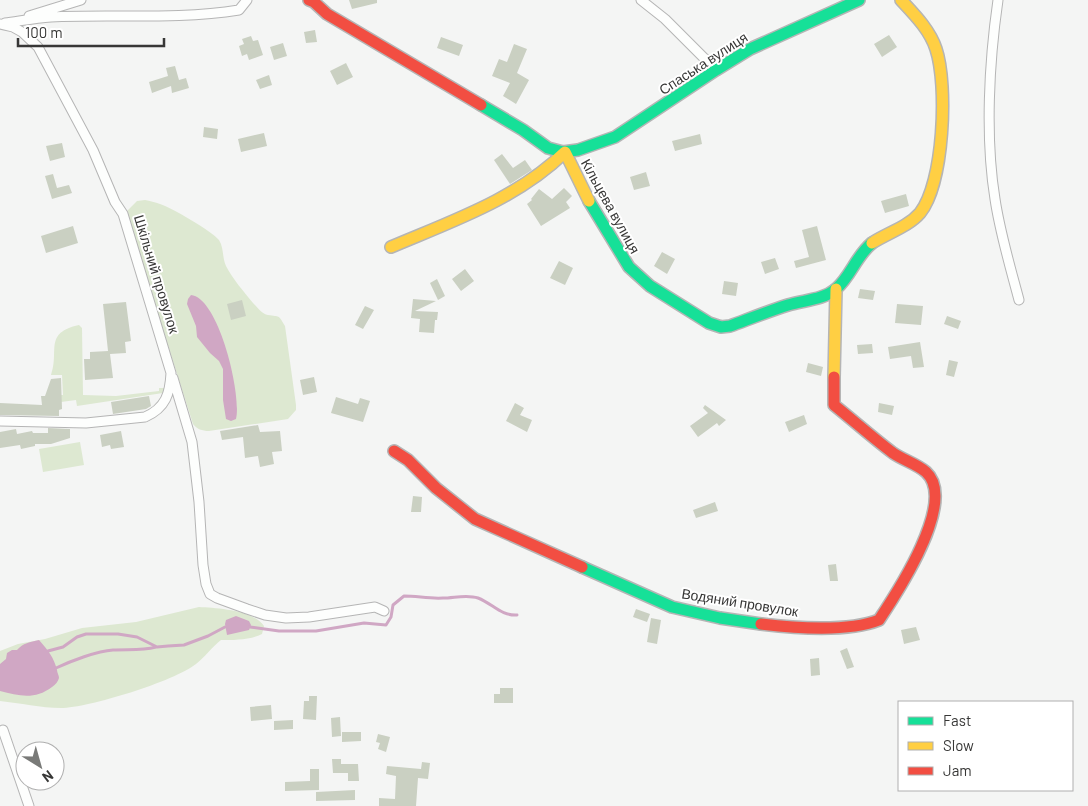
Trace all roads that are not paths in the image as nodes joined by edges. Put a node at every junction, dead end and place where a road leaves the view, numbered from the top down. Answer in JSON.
{"nodes":[{"id":1,"x":81,"y":0,"type":"edge"},
{"id":2,"x":247,"y":0,"type":"edge"},
{"id":3,"x":309,"y":0,"type":"edge"},
{"id":4,"x":641,"y":0,"type":"edge"},
{"id":5,"x":859,"y":0,"type":"edge"},
{"id":6,"x":901,"y":0,"type":"edge"},
{"id":7,"x":998,"y":0,"type":"edge"},
{"id":8,"x":0,"y":24,"type":"edge"},
{"id":9,"x":721,"y":68,"type":"junction"},
{"id":10,"x":566,"y":152,"type":"junction"},
{"id":11,"x":390,"y":246,"type":"dead end"},
{"id":12,"x":836,"y":289,"type":"junction"},
{"id":13,"x":1020,"y":300,"type":"dead end"},
{"id":14,"x":171,"y":373,"type":"junction"},
{"id":15,"x":0,"y":421,"type":"edge"},
{"id":16,"x":394,"y":452,"type":"dead end"},
{"id":17,"x":384,"y":611,"type":"dead end"},
{"id":18,"x":3,"y":730,"type":"dead end"},
{"id":19,"x":29,"y":806,"type":"edge"}],
"edges":[{"from":1,"to":8,"type":"street"},
{"from":2,"to":8,"type":"street"},
{"from":3,"to":10,"type":"street"},
{"from":4,"to":9,"type":"street"},
{"from":5,"to":9,"type":"street","name":"Спаська вулиця"},
{"from":6,"to":12,"type":"street"},
{"from":7,"to":13,"type":"street"},
{"from":8,"to":14,"type":"street","name":"Шкільний провулок"},
{"from":9,"to":10,"type":"street","name":"Спаська вулиця"},
{"from":10,"to":11,"type":"street","name":"Спаська вулиця"},
{"from":10,"to":12,"type":"street","name":"Кільцева вулиця"},
{"from":12,"to":16,"type":"street","name":"Водяний провулок"},
{"from":14,"to":15,"type":"street","name":"Шкільний провулок"},
{"from":14,"to":17,"type":"street"},
{"from":18,"to":19,"type":"street"}]}
